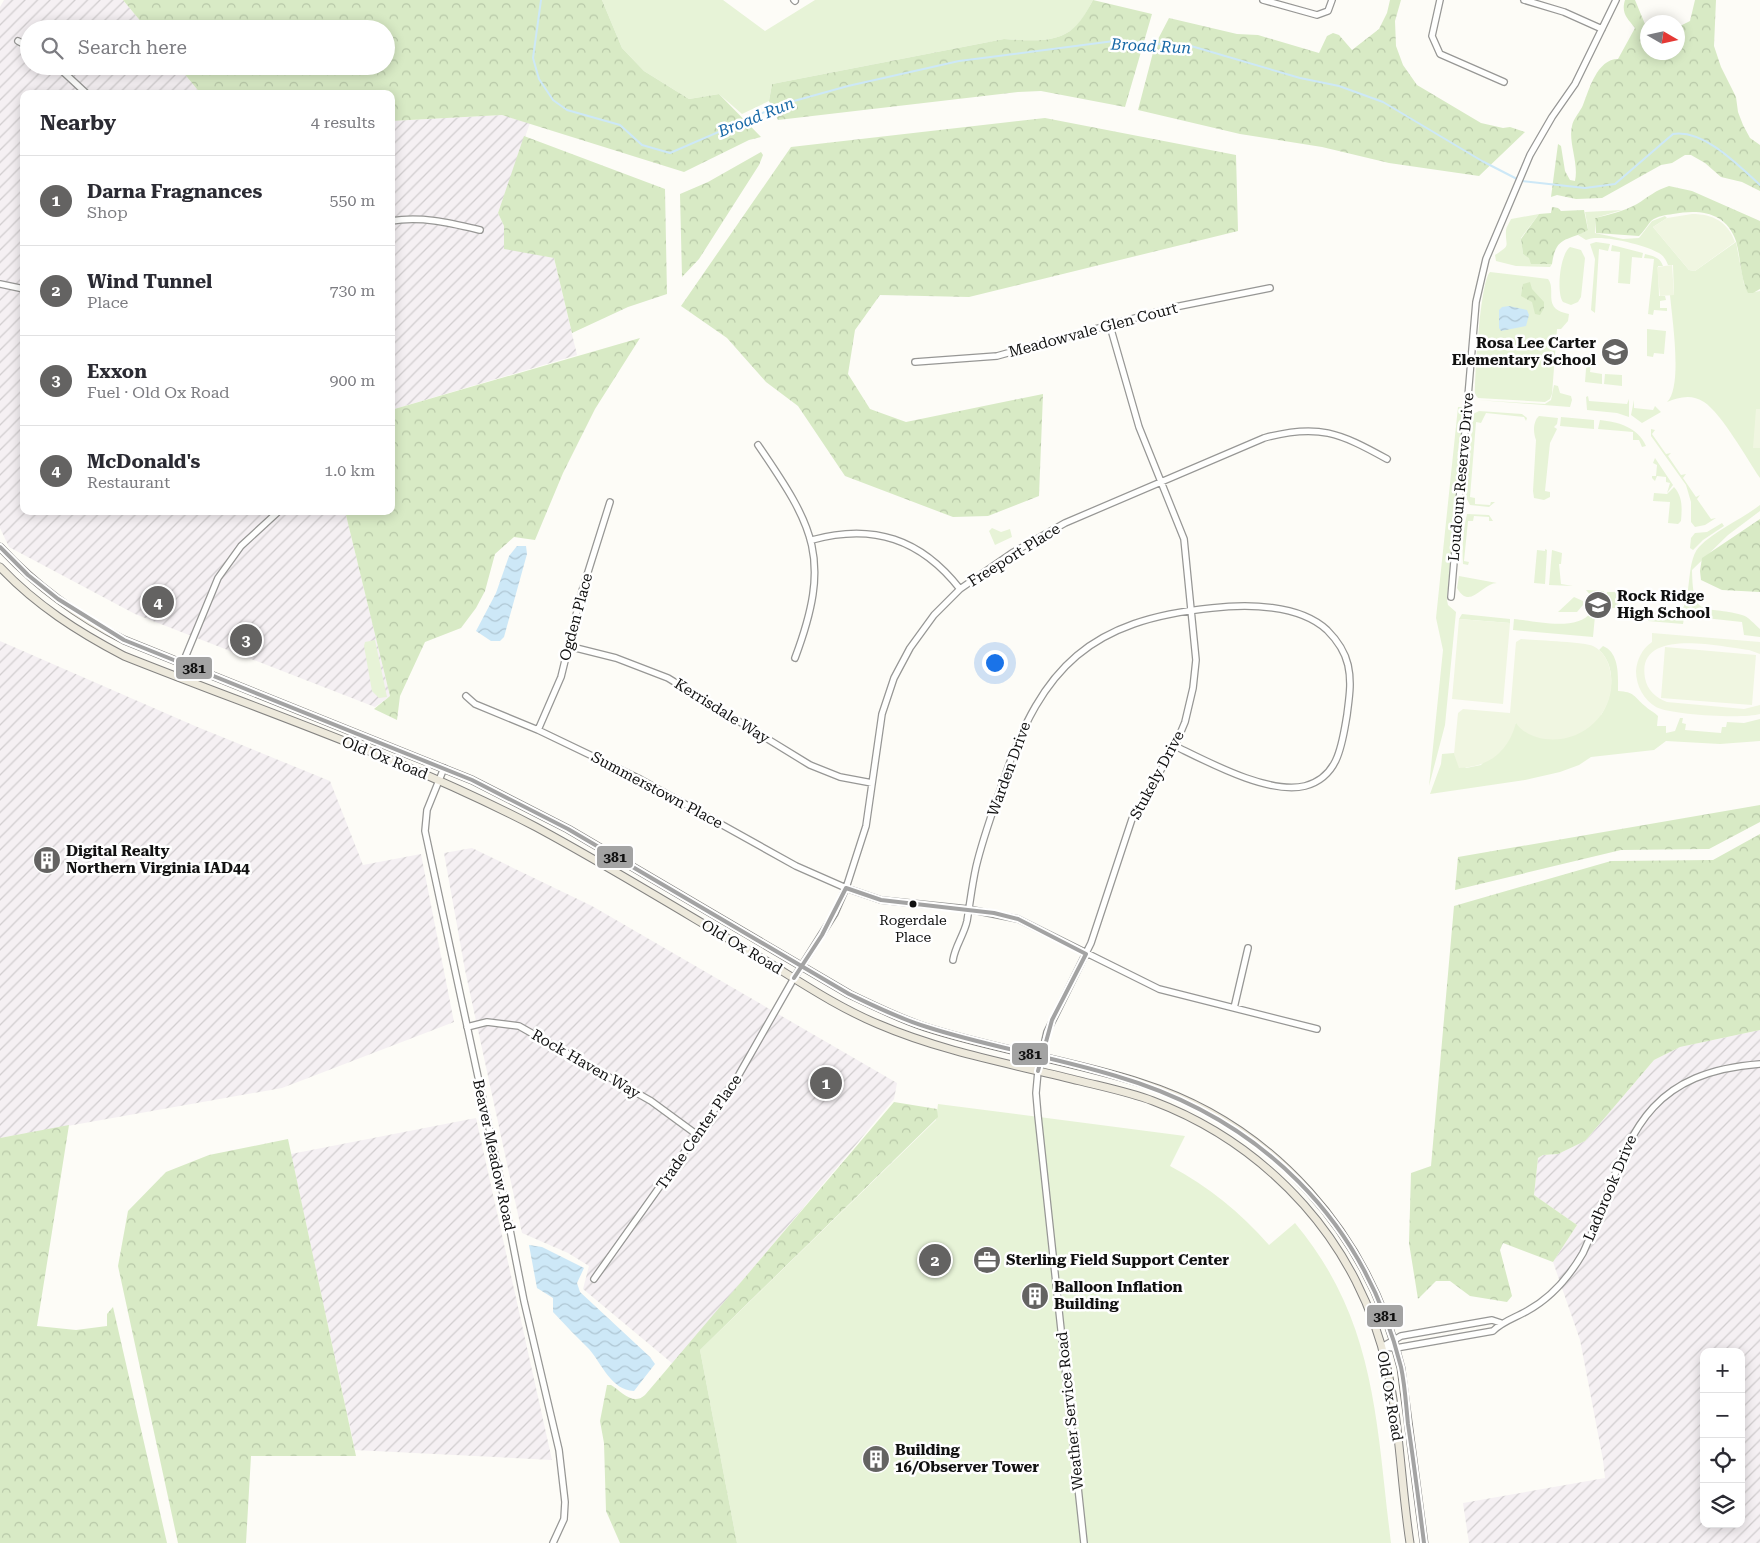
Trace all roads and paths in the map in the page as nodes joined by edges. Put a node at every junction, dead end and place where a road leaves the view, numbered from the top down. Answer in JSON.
{"nodes":[{"id":1,"x":1263,"y":0,"type":"edge"},
{"id":2,"x":1332,"y":0,"type":"edge"},
{"id":3,"x":1440,"y":0,"type":"edge"},
{"id":4,"x":1524,"y":0,"type":"edge"},
{"id":5,"x":1616,"y":0,"type":"edge"},
{"id":6,"x":1542,"y":3,"type":"edge"},
{"id":7,"x":1602,"y":29,"type":"junction"},
{"id":8,"x":67,"y":75,"type":"edge"},
{"id":9,"x":1504,"y":82,"type":"dead end"},
{"id":10,"x":83,"y":90,"type":"edge"},
{"id":11,"x":395,"y":221,"type":"edge"},
{"id":12,"x":480,"y":230,"type":"dead end"},
{"id":13,"x":0,"y":284,"type":"edge"},
{"id":14,"x":20,"y":288,"type":"edge"},
{"id":15,"x":1270,"y":288,"type":"dead end"},
{"id":16,"x":1110,"y":326,"type":"junction"},
{"id":17,"x":915,"y":362,"type":"dead end"},
{"id":18,"x":758,"y":445,"type":"dead end"},
{"id":19,"x":1387,"y":459,"type":"dead end"},
{"id":20,"x":1162,"y":481,"type":"junction"},
{"id":21,"x":610,"y":502,"type":"dead end"},
{"id":22,"x":275,"y":515,"type":"edge"},
{"id":23,"x":812,"y":540,"type":"junction"},
{"id":24,"x":0,"y":547,"type":"edge"},
{"id":25,"x":0,"y":566,"type":"edge"},
{"id":26,"x":960,"y":589,"type":"junction"},
{"id":27,"x":1451,"y":597,"type":"dead end"},
{"id":28,"x":1192,"y":610,"type":"junction"},
{"id":29,"x":568,"y":646,"type":"junction"},
{"id":30,"x":795,"y":658,"type":"dead end"},
{"id":31,"x":182,"y":663,"type":"junction"},
{"id":32,"x":177,"y":677,"type":"junction"},
{"id":33,"x":466,"y":696,"type":"dead end"},
{"id":34,"x":538,"y":730,"type":"junction"},
{"id":35,"x":1175,"y":746,"type":"junction"},
{"id":36,"x":444,"y":768,"type":"junction"},
{"id":37,"x":439,"y":781,"type":"junction"},
{"id":38,"x":872,"y":783,"type":"junction"},
{"id":39,"x":846,"y":888,"type":"junction"},
{"id":40,"x":968,"y":909,"type":"junction"},
{"id":41,"x":1248,"y":948,"type":"dead end"},
{"id":42,"x":1086,"y":954,"type":"junction"},
{"id":43,"x":953,"y":960,"type":"dead end"},
{"id":44,"x":803,"y":966,"type":"junction"},
{"id":45,"x":794,"y":978,"type":"junction"},
{"id":46,"x":1234,"y":1008,"type":"junction"},
{"id":47,"x":467,"y":1027,"type":"junction"},
{"id":48,"x":1317,"y":1029,"type":"dead end"},
{"id":49,"x":1041,"y":1058,"type":"junction"},
{"id":50,"x":1760,"y":1064,"type":"edge"},
{"id":51,"x":1038,"y":1071,"type":"junction"},
{"id":52,"x":696,"y":1134,"type":"junction"},
{"id":53,"x":594,"y":1279,"type":"dead end"},
{"id":54,"x":1501,"y":1323,"type":"junction"},
{"id":55,"x":1394,"y":1339,"type":"junction"},
{"id":56,"x":1382,"y":1348,"type":"junction"},
{"id":57,"x":1396,"y":1348,"type":"junction"},
{"id":58,"x":553,"y":1543,"type":"edge"},
{"id":59,"x":1084,"y":1543,"type":"edge"},
{"id":60,"x":1410,"y":1543,"type":"edge"},
{"id":61,"x":1424,"y":1543,"type":"edge"}],
"edges":[{"from":1,"to":2,"type":"street"},
{"from":3,"to":9,"type":"street"},
{"from":4,"to":6,"type":"street"},
{"from":5,"to":7,"type":"street","name":"Loudoun Reserve Drive"},
{"from":6,"to":7,"type":"street"},
{"from":7,"to":27,"type":"street","name":"Loudoun Reserve Drive"},
{"from":8,"to":10,"type":"street"},
{"from":11,"to":12,"type":"street"},
{"from":13,"to":14,"type":"street"},
{"from":15,"to":16,"type":"street","name":"Meadowvale Glen Court"},
{"from":16,"to":17,"type":"street","name":"Meadowvale Glen Court"},
{"from":16,"to":20,"type":"street","name":"Stukely Drive"},
{"from":18,"to":23,"type":"street"},
{"from":19,"to":20,"type":"street","name":"Freeport Place"},
{"from":20,"to":26,"type":"street","name":"Freeport Place"},
{"from":20,"to":28,"type":"street","name":"Stukely Drive"},
{"from":21,"to":29,"type":"street","name":"Ogden Place"},
{"from":22,"to":31,"type":"street"},
{"from":23,"to":26,"type":"street"},
{"from":23,"to":30,"type":"street"},
{"from":24,"to":31,"type":"main road","name":"Old Ox Road"},
{"from":25,"to":32,"type":"main road","name":"Old Ox Road"},
{"from":26,"to":38,"type":"street","name":"Freeport Place"},
{"from":28,"to":35,"type":"street","name":"Stukely Drive"},
{"from":28,"to":35,"type":"street","name":"Warden Drive"},
{"from":28,"to":40,"type":"street","name":"Warden Drive"},
{"from":29,"to":34,"type":"street","name":"Ogden Place"},
{"from":29,"to":38,"type":"street","name":"Kerrisdale Way"},
{"from":31,"to":32,"type":"street"},
{"from":31,"to":36,"type":"main road","name":"Old Ox Road"},
{"from":32,"to":37,"type":"main road","name":"Old Ox Road"},
{"from":33,"to":34,"type":"street","name":"Summerstown Place"},
{"from":34,"to":39,"type":"street","name":"Summerstown Place"},
{"from":35,"to":42,"type":"street","name":"Stukely Drive"},
{"from":36,"to":37,"type":"street","name":"Beaver Meadow Road"},
{"from":36,"to":44,"type":"main road","name":"Old Ox Road"},
{"from":37,"to":45,"type":"main road","name":"Old Ox Road"},
{"from":37,"to":47,"type":"street","name":"Beaver Meadow Road"},
{"from":38,"to":39,"type":"street","name":"Freeport Place"},
{"from":39,"to":40,"type":"street"},
{"from":39,"to":44,"type":"street","name":"Freeport Place"},
{"from":40,"to":42,"type":"street"},
{"from":40,"to":43,"type":"street","name":"Warden Drive"},
{"from":41,"to":46,"type":"street"},
{"from":42,"to":46,"type":"street"},
{"from":42,"to":49,"type":"street","name":"Stukely Drive"},
{"from":44,"to":45,"type":"street","name":"Freeport Place"},
{"from":44,"to":49,"type":"main road","name":"Old Ox Road"},
{"from":45,"to":51,"type":"main road","name":"Old Ox Road"},
{"from":45,"to":52,"type":"street","name":"Trade Center Place"},
{"from":46,"to":48,"type":"street"},
{"from":47,"to":52,"type":"street","name":"Rock Haven Way"},
{"from":47,"to":58,"type":"street","name":"Beaver Meadow Road"},
{"from":49,"to":51,"type":"street","name":"Stukely Drive"},
{"from":49,"to":55,"type":"main road","name":"Old Ox Road"},
{"from":50,"to":54,"type":"street","name":"Ladbrook Drive"},
{"from":51,"to":56,"type":"main road","name":"Old Ox Road"},
{"from":51,"to":59,"type":"street","name":"Weather Service Road"},
{"from":52,"to":53,"type":"street","name":"Trade Center Place"},
{"from":54,"to":55,"type":"street","name":"Ladbrook Drive"},
{"from":54,"to":57,"type":"street","name":"Ladbrook Drive"},
{"from":55,"to":56,"type":"street","name":"Ladbrook Drive"},
{"from":55,"to":57,"type":"main road","name":"Old Ox Road"},
{"from":56,"to":57,"type":"street","name":"Ladbrook Drive"},
{"from":56,"to":60,"type":"main road","name":"Old Ox Road"},
{"from":57,"to":61,"type":"main road","name":"Old Ox Road"}]}
